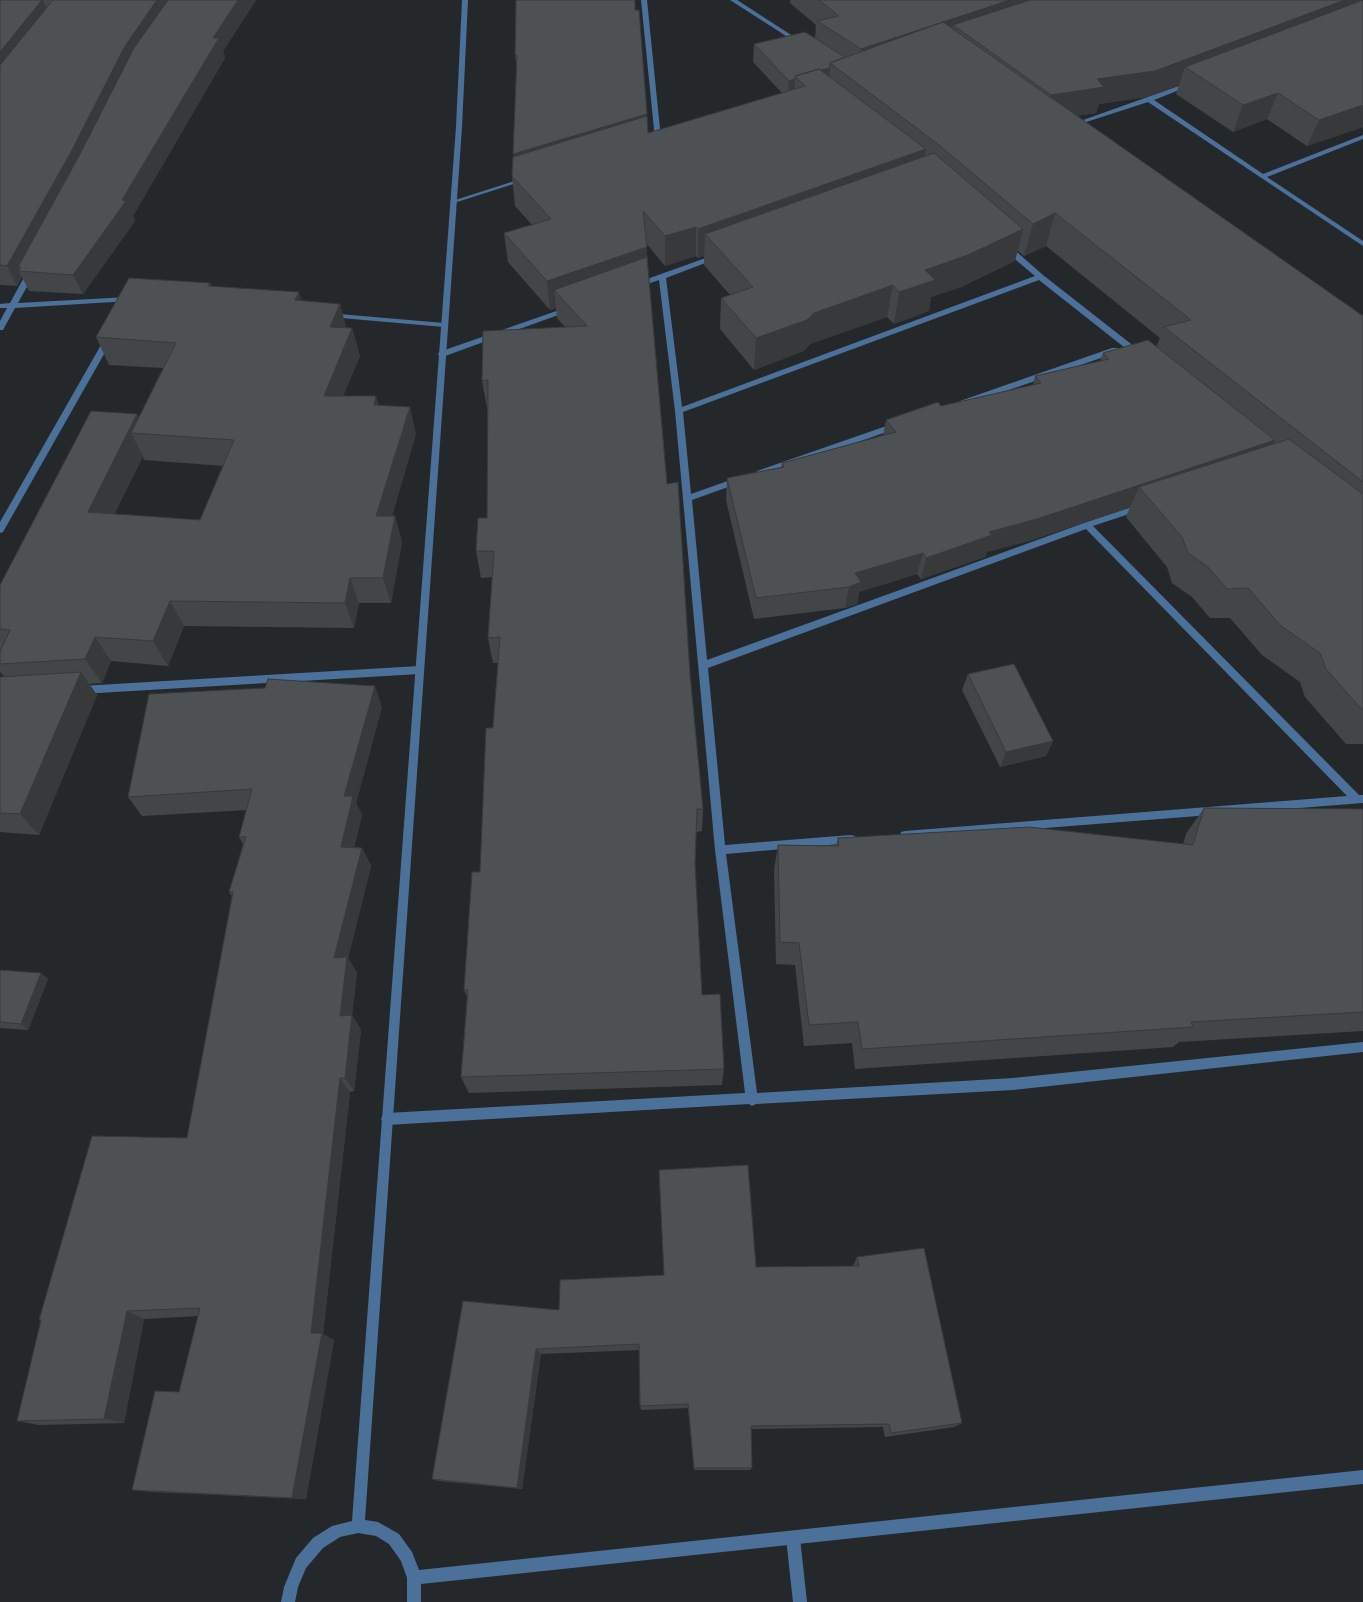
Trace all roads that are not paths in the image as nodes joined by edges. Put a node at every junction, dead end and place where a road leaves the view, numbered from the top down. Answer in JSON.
{"nodes":[{"id":1,"x":465,"y":0,"type":"edge"},
{"id":2,"x":644,"y":0,"type":"edge"},
{"id":3,"x":747,"y":0,"type":"edge"},
{"id":4,"x":735,"y":2,"type":"edge"},
{"id":5,"x":809,"y":49,"type":"edge"},
{"id":6,"x":1196,"y":82,"type":"edge"},
{"id":7,"x":1150,"y":100,"type":"junction"},
{"id":8,"x":1061,"y":128,"type":"edge"},
{"id":9,"x":667,"y":137,"type":"edge"},
{"id":10,"x":1363,"y":137,"type":"edge"},
{"id":11,"x":658,"y":139,"type":"junction"},
{"id":12,"x":649,"y":142,"type":"edge"},
{"id":13,"x":1263,"y":176,"type":"junction"},
{"id":14,"x":531,"y":178,"type":"edge"},
{"id":15,"x":452,"y":202,"type":"junction"},
{"id":16,"x":1363,"y":244,"type":"edge"},
{"id":17,"x":1003,"y":245,"type":"edge"},
{"id":18,"x":726,"y":253,"type":"edge"},
{"id":19,"x":35,"y":265,"type":"edge"},
{"id":20,"x":662,"y":277,"type":"junction"},
{"id":21,"x":1040,"y":277,"type":"junction"},
{"id":22,"x":634,"y":286,"type":"edge"},
{"id":23,"x":132,"y":299,"type":"junction"},
{"id":24,"x":142,"y":300,"type":"edge"},
{"id":25,"x":0,"y":306,"type":"edge"},
{"id":26,"x":579,"y":306,"type":"edge"},
{"id":27,"x":13,"y":307,"type":"junction"},
{"id":28,"x":127,"y":308,"type":"edge"},
{"id":29,"x":317,"y":314,"type":"edge"},
{"id":30,"x":444,"y":325,"type":"junction"},
{"id":31,"x":0,"y":328,"type":"edge"},
{"id":32,"x":112,"y":333,"type":"edge"},
{"id":33,"x":1127,"y":346,"type":"junction"},
{"id":34,"x":442,"y":354,"type":"junction"},
{"id":35,"x":1142,"y":358,"type":"edge"},
{"id":36,"x":958,"y":404,"type":"edge"},
{"id":37,"x":679,"y":411,"type":"junction"},
{"id":38,"x":902,"y":424,"type":"edge"},
{"id":39,"x":686,"y":499,"type":"junction"},
{"id":40,"x":1152,"y":504,"type":"edge"},
{"id":41,"x":1087,"y":525,"type":"junction"},
{"id":42,"x":0,"y":530,"type":"edge"},
{"id":43,"x":702,"y":666,"type":"junction"},
{"id":44,"x":419,"y":670,"type":"junction"},
{"id":45,"x":70,"y":691,"type":"edge"},
{"id":46,"x":1360,"y":799,"type":"edge"},
{"id":47,"x":898,"y":835,"type":"edge"},
{"id":48,"x":858,"y":839,"type":"edge"},
{"id":49,"x":720,"y":850,"type":"junction"},
{"id":50,"x":1363,"y":1047,"type":"edge"},
{"id":51,"x":752,"y":1100,"type":"junction"},
{"id":52,"x":387,"y":1119,"type":"junction"},
{"id":53,"x":1363,"y":1477,"type":"edge"},
{"id":54,"x":358,"y":1526,"type":"junction"},
{"id":55,"x":793,"y":1538,"type":"junction"},
{"id":56,"x":414,"y":1578,"type":"junction"},
{"id":57,"x":288,"y":1602,"type":"edge"},
{"id":58,"x":414,"y":1602,"type":"edge"},
{"id":59,"x":800,"y":1602,"type":"edge"}],
"edges":[{"from":1,"to":15,"type":"street"},
{"from":2,"to":11,"type":"street"},
{"from":3,"to":4,"type":"street"},
{"from":4,"to":5,"type":"street"},
{"from":6,"to":7,"type":"street"},
{"from":7,"to":8,"type":"street"},
{"from":7,"to":13,"type":"street"},
{"from":9,"to":11,"type":"street"},
{"from":10,"to":13,"type":"street"},
{"from":11,"to":12,"type":"street"},
{"from":13,"to":16,"type":"street"},
{"from":14,"to":15,"type":"street"},
{"from":15,"to":30,"type":"street"},
{"from":17,"to":21,"type":"street"},
{"from":18,"to":20,"type":"street"},
{"from":19,"to":27,"type":"street"},
{"from":20,"to":22,"type":"street"},
{"from":20,"to":37,"type":"street"},
{"from":21,"to":33,"type":"street"},
{"from":21,"to":37,"type":"street"},
{"from":23,"to":24,"type":"street"},
{"from":23,"to":27,"type":"street"},
{"from":23,"to":28,"type":"street"},
{"from":25,"to":27,"type":"street"},
{"from":26,"to":34,"type":"street"},
{"from":27,"to":31,"type":"street"},
{"from":29,"to":30,"type":"street"},
{"from":30,"to":34,"type":"street"},
{"from":32,"to":42,"type":"street"},
{"from":33,"to":35,"type":"street"},
{"from":33,"to":36,"type":"street"},
{"from":34,"to":44,"type":"street"},
{"from":37,"to":39,"type":"street"},
{"from":38,"to":39,"type":"street"},
{"from":39,"to":43,"type":"street"},
{"from":40,"to":41,"type":"street"},
{"from":41,"to":43,"type":"street"},
{"from":41,"to":46,"type":"street"},
{"from":43,"to":49,"type":"street"},
{"from":44,"to":45,"type":"street"},
{"from":44,"to":52,"type":"street"},
{"from":46,"to":47,"type":"street"},
{"from":48,"to":49,"type":"street"},
{"from":49,"to":51,"type":"street"},
{"from":50,"to":51,"type":"street"},
{"from":51,"to":52,"type":"street"},
{"from":52,"to":54,"type":"street"},
{"from":53,"to":55,"type":"street"},
{"from":54,"to":56,"type":"street"},
{"from":54,"to":57,"type":"street"},
{"from":55,"to":56,"type":"street"},
{"from":55,"to":59,"type":"street"},
{"from":56,"to":58,"type":"street"}]}
